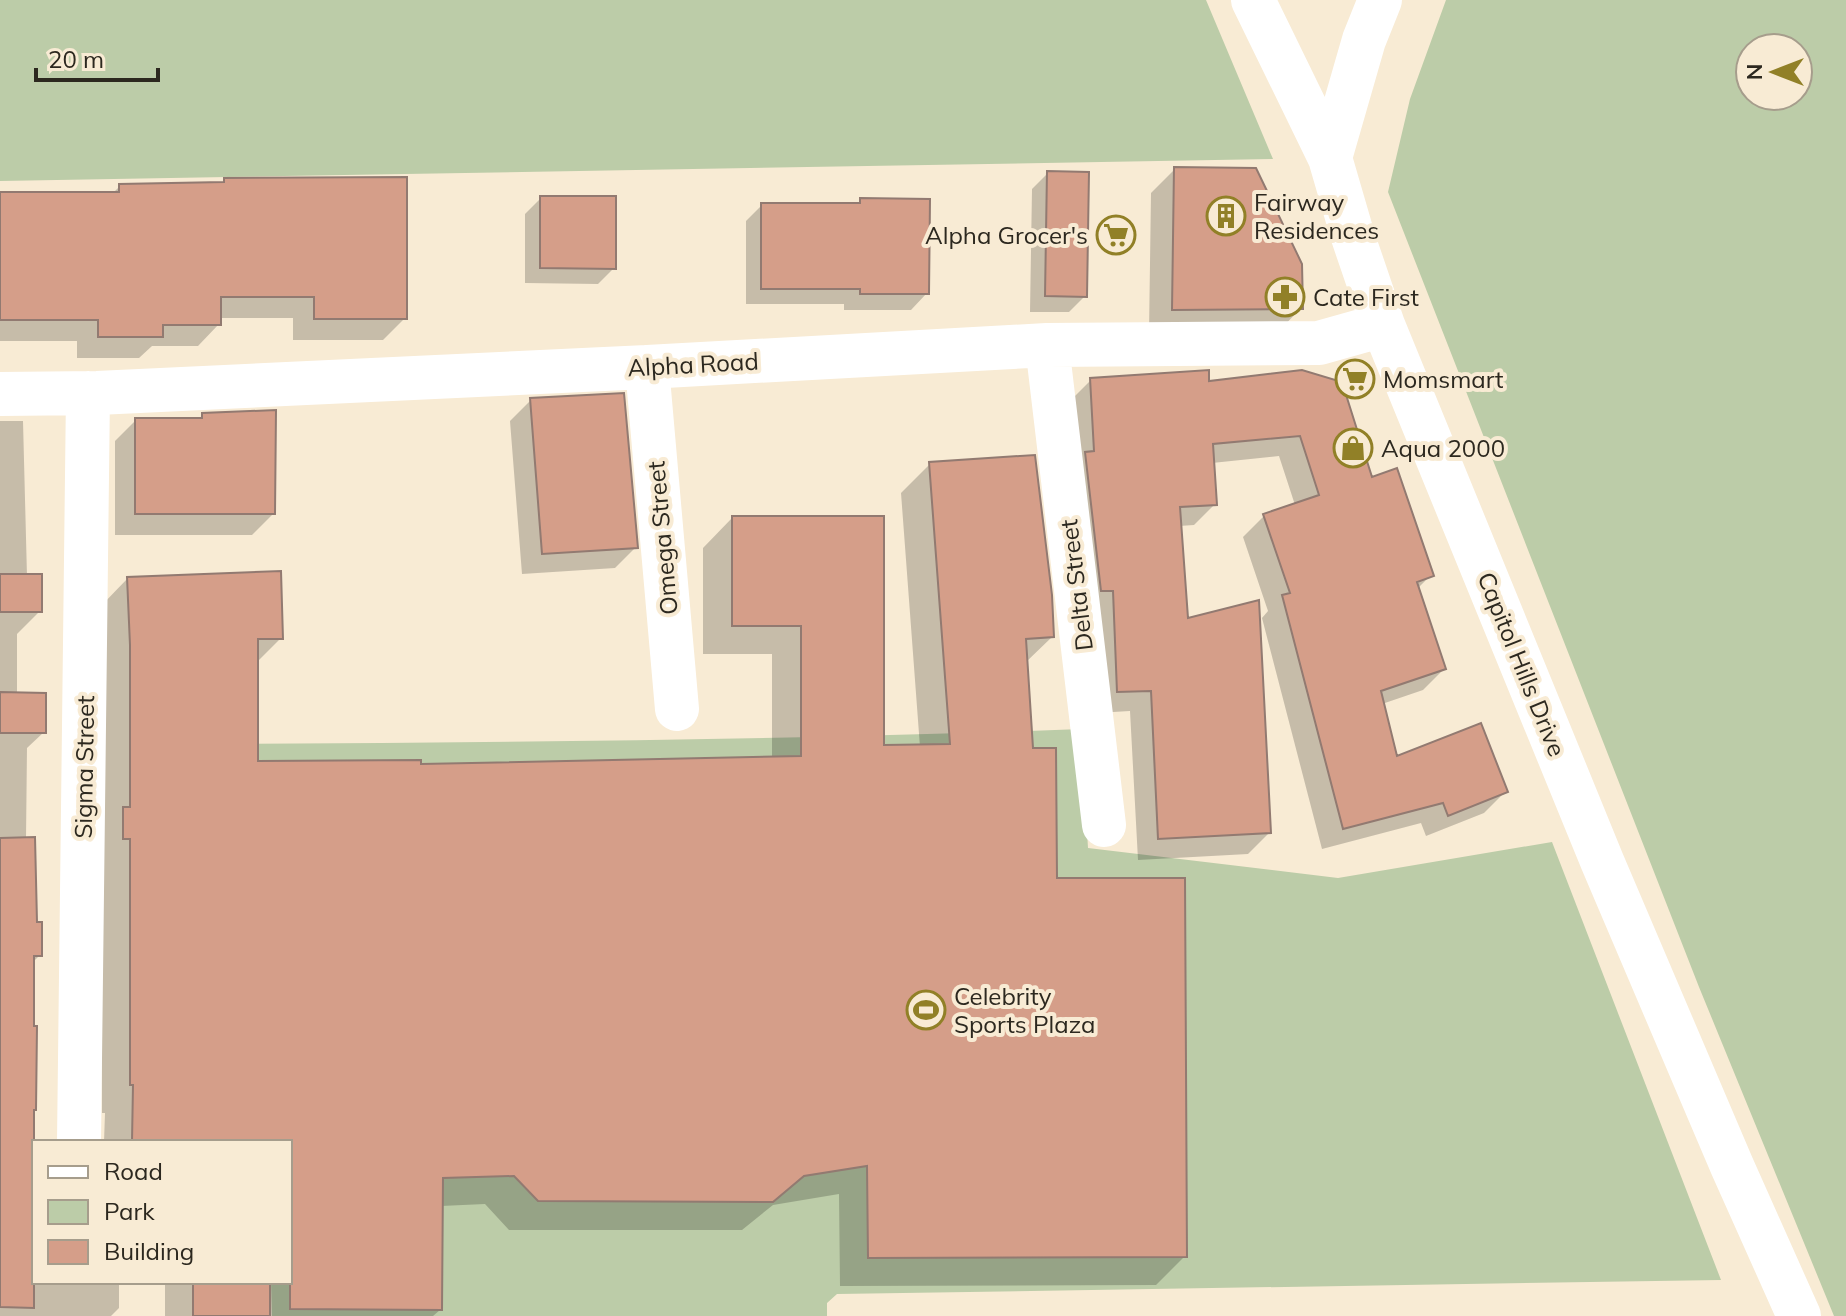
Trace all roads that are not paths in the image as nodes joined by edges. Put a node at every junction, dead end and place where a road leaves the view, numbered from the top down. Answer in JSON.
{"nodes":[{"id":1,"x":1253,"y":0,"type":"edge"},
{"id":2,"x":1380,"y":0,"type":"edge"},
{"id":3,"x":1330,"y":158,"type":"junction"},
{"id":4,"x":1383,"y":325,"type":"junction"},
{"id":5,"x":1047,"y":345,"type":"junction"},
{"id":6,"x":647,"y":367,"type":"junction"},
{"id":7,"x":88,"y":393,"type":"junction"},
{"id":8,"x":0,"y":394,"type":"edge"},
{"id":9,"x":677,"y":709,"type":"dead end"},
{"id":10,"x":1104,"y":825,"type":"dead end"},
{"id":11,"x":79,"y":1140,"type":"edge"},
{"id":12,"x":1799,"y":1316,"type":"edge"}],
"edges":[{"from":1,"to":3,"type":"street","name":"Capitol Hills Drive"},
{"from":2,"to":3,"type":"street"},
{"from":3,"to":4,"type":"street","name":"Capitol Hills Drive"},
{"from":4,"to":5,"type":"street","name":"Alpha Road"},
{"from":4,"to":12,"type":"street","name":"Capitol Hills Drive"},
{"from":5,"to":6,"type":"street","name":"Alpha Road"},
{"from":5,"to":10,"type":"street","name":"Delta Street"},
{"from":6,"to":7,"type":"street","name":"Alpha Road"},
{"from":6,"to":9,"type":"street","name":"Omega Street"},
{"from":7,"to":8,"type":"street","name":"Alpha Road"},
{"from":7,"to":11,"type":"street","name":"Sigma Street"}]}
